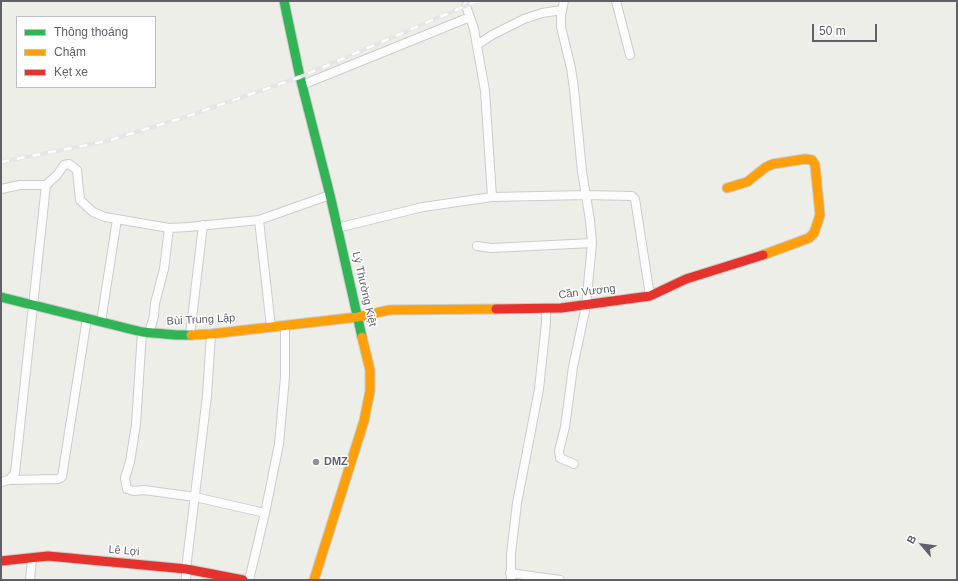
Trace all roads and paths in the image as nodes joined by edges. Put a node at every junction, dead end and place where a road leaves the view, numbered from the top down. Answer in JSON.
{"nodes":[{"id":1,"x":284,"y":1,"type":"edge"},
{"id":2,"x":564,"y":1,"type":"edge"},
{"id":3,"x":616,"y":1,"type":"edge"},
{"id":4,"x":466,"y":6,"type":"dead end"},
{"id":5,"x":562,"y":10,"type":"junction"},
{"id":6,"x":470,"y":18,"type":"junction"},
{"id":7,"x":477,"y":46,"type":"junction"},
{"id":8,"x":630,"y":55,"type":"dead end"},
{"id":9,"x":302,"y":85,"type":"junction"},
{"id":10,"x":46,"y":185,"type":"junction"},
{"id":11,"x":727,"y":188,"type":"dead end"},
{"id":12,"x":1,"y":189,"type":"edge"},
{"id":13,"x":330,"y":195,"type":"junction"},
{"id":14,"x":586,"y":195,"type":"junction"},
{"id":15,"x":492,"y":197,"type":"junction"},
{"id":16,"x":117,"y":219,"type":"junction"},
{"id":17,"x":258,"y":220,"type":"junction"},
{"id":18,"x":203,"y":225,"type":"junction"},
{"id":19,"x":169,"y":228,"type":"junction"},
{"id":20,"x":337,"y":228,"type":"junction"},
{"id":21,"x":592,"y":243,"type":"junction"},
{"id":22,"x":477,"y":246,"type":"dead end"},
{"id":23,"x":650,"y":296,"type":"junction"},
{"id":24,"x":1,"y":297,"type":"edge"},
{"id":25,"x":33,"y":305,"type":"junction"},
{"id":26,"x":586,"y":306,"type":"junction"},
{"id":27,"x":546,"y":309,"type":"junction"},
{"id":28,"x":87,"y":318,"type":"junction"},
{"id":29,"x":358,"y":318,"type":"junction"},
{"id":30,"x":101,"y":322,"type":"junction"},
{"id":31,"x":285,"y":325,"type":"junction"},
{"id":32,"x":271,"y":327,"type":"junction"},
{"id":33,"x":146,"y":332,"type":"junction"},
{"id":34,"x":211,"y":334,"type":"junction"},
{"id":35,"x":190,"y":335,"type":"junction"},
{"id":36,"x":574,"y":464,"type":"dead end"},
{"id":37,"x":5,"y":481,"type":"edge"},
{"id":38,"x":195,"y":497,"type":"junction"},
{"id":39,"x":265,"y":513,"type":"junction"},
{"id":40,"x":32,"y":559,"type":"junction"},
{"id":41,"x":1,"y":561,"type":"edge"},
{"id":42,"x":186,"y":569,"type":"junction"},
{"id":43,"x":511,"y":577,"type":"edge"},
{"id":44,"x":30,"y":580,"type":"edge"},
{"id":45,"x":186,"y":580,"type":"edge"},
{"id":46,"x":243,"y":580,"type":"edge"},
{"id":47,"x":249,"y":580,"type":"edge"},
{"id":48,"x":314,"y":580,"type":"edge"},
{"id":49,"x":560,"y":580,"type":"edge"}],
"edges":[{"from":1,"to":9,"type":"street","name":"Lý Thường Kiệt"},
{"from":2,"to":5,"type":"street"},
{"from":3,"to":8,"type":"street"},
{"from":4,"to":6,"type":"street"},
{"from":5,"to":7,"type":"street"},
{"from":5,"to":14,"type":"street"},
{"from":6,"to":7,"type":"street"},
{"from":6,"to":9,"type":"street"},
{"from":7,"to":15,"type":"street"},
{"from":9,"to":13,"type":"street","name":"Lý Thường Kiệt"},
{"from":10,"to":12,"type":"street"},
{"from":10,"to":16,"type":"street"},
{"from":10,"to":25,"type":"street"},
{"from":11,"to":23,"type":"street","name":"Cần Vương"},
{"from":13,"to":17,"type":"street"},
{"from":13,"to":20,"type":"street","name":"Lý Thường Kiệt"},
{"from":14,"to":15,"type":"street"},
{"from":14,"to":21,"type":"street"},
{"from":14,"to":23,"type":"street"},
{"from":15,"to":20,"type":"street"},
{"from":16,"to":19,"type":"street"},
{"from":16,"to":30,"type":"street"},
{"from":17,"to":18,"type":"street"},
{"from":17,"to":32,"type":"street"},
{"from":18,"to":19,"type":"street"},
{"from":18,"to":35,"type":"street"},
{"from":19,"to":33,"type":"street"},
{"from":20,"to":29,"type":"street","name":"Lý Thường Kiệt"},
{"from":21,"to":22,"type":"street"},
{"from":21,"to":26,"type":"street"},
{"from":23,"to":26,"type":"street","name":"Cần Vương"},
{"from":24,"to":25,"type":"street","name":"Bùi Trung Lập"},
{"from":25,"to":28,"type":"street","name":"Bùi Trung Lập"},
{"from":25,"to":37,"type":"street"},
{"from":26,"to":27,"type":"street","name":"Cần Vương"},
{"from":26,"to":36,"type":"street"},
{"from":27,"to":29,"type":"street","name":"Cần Vương"},
{"from":27,"to":43,"type":"street"},
{"from":28,"to":30,"type":"street","name":"Bùi Trung Lập"},
{"from":28,"to":37,"type":"street"},
{"from":29,"to":31,"type":"street","name":"Bùi Trung Lập"},
{"from":29,"to":48,"type":"street","name":"Lý Thường Kiệt"},
{"from":30,"to":33,"type":"street","name":"Bùi Trung Lập"},
{"from":31,"to":32,"type":"street","name":"Bùi Trung Lập"},
{"from":31,"to":39,"type":"street"},
{"from":32,"to":34,"type":"street","name":"Bùi Trung Lập"},
{"from":33,"to":35,"type":"street","name":"Bùi Trung Lập"},
{"from":33,"to":38,"type":"street"},
{"from":34,"to":35,"type":"street","name":"Bùi Trung Lập"},
{"from":34,"to":38,"type":"street"},
{"from":38,"to":39,"type":"street"},
{"from":38,"to":42,"type":"street"},
{"from":39,"to":47,"type":"street"},
{"from":40,"to":41,"type":"street","name":"Lê Lợi"},
{"from":40,"to":42,"type":"street","name":"Lê Lợi"},
{"from":40,"to":44,"type":"street"},
{"from":42,"to":45,"type":"street"},
{"from":42,"to":46,"type":"street","name":"Lê Lợi"},
{"from":43,"to":49,"type":"street"}]}
